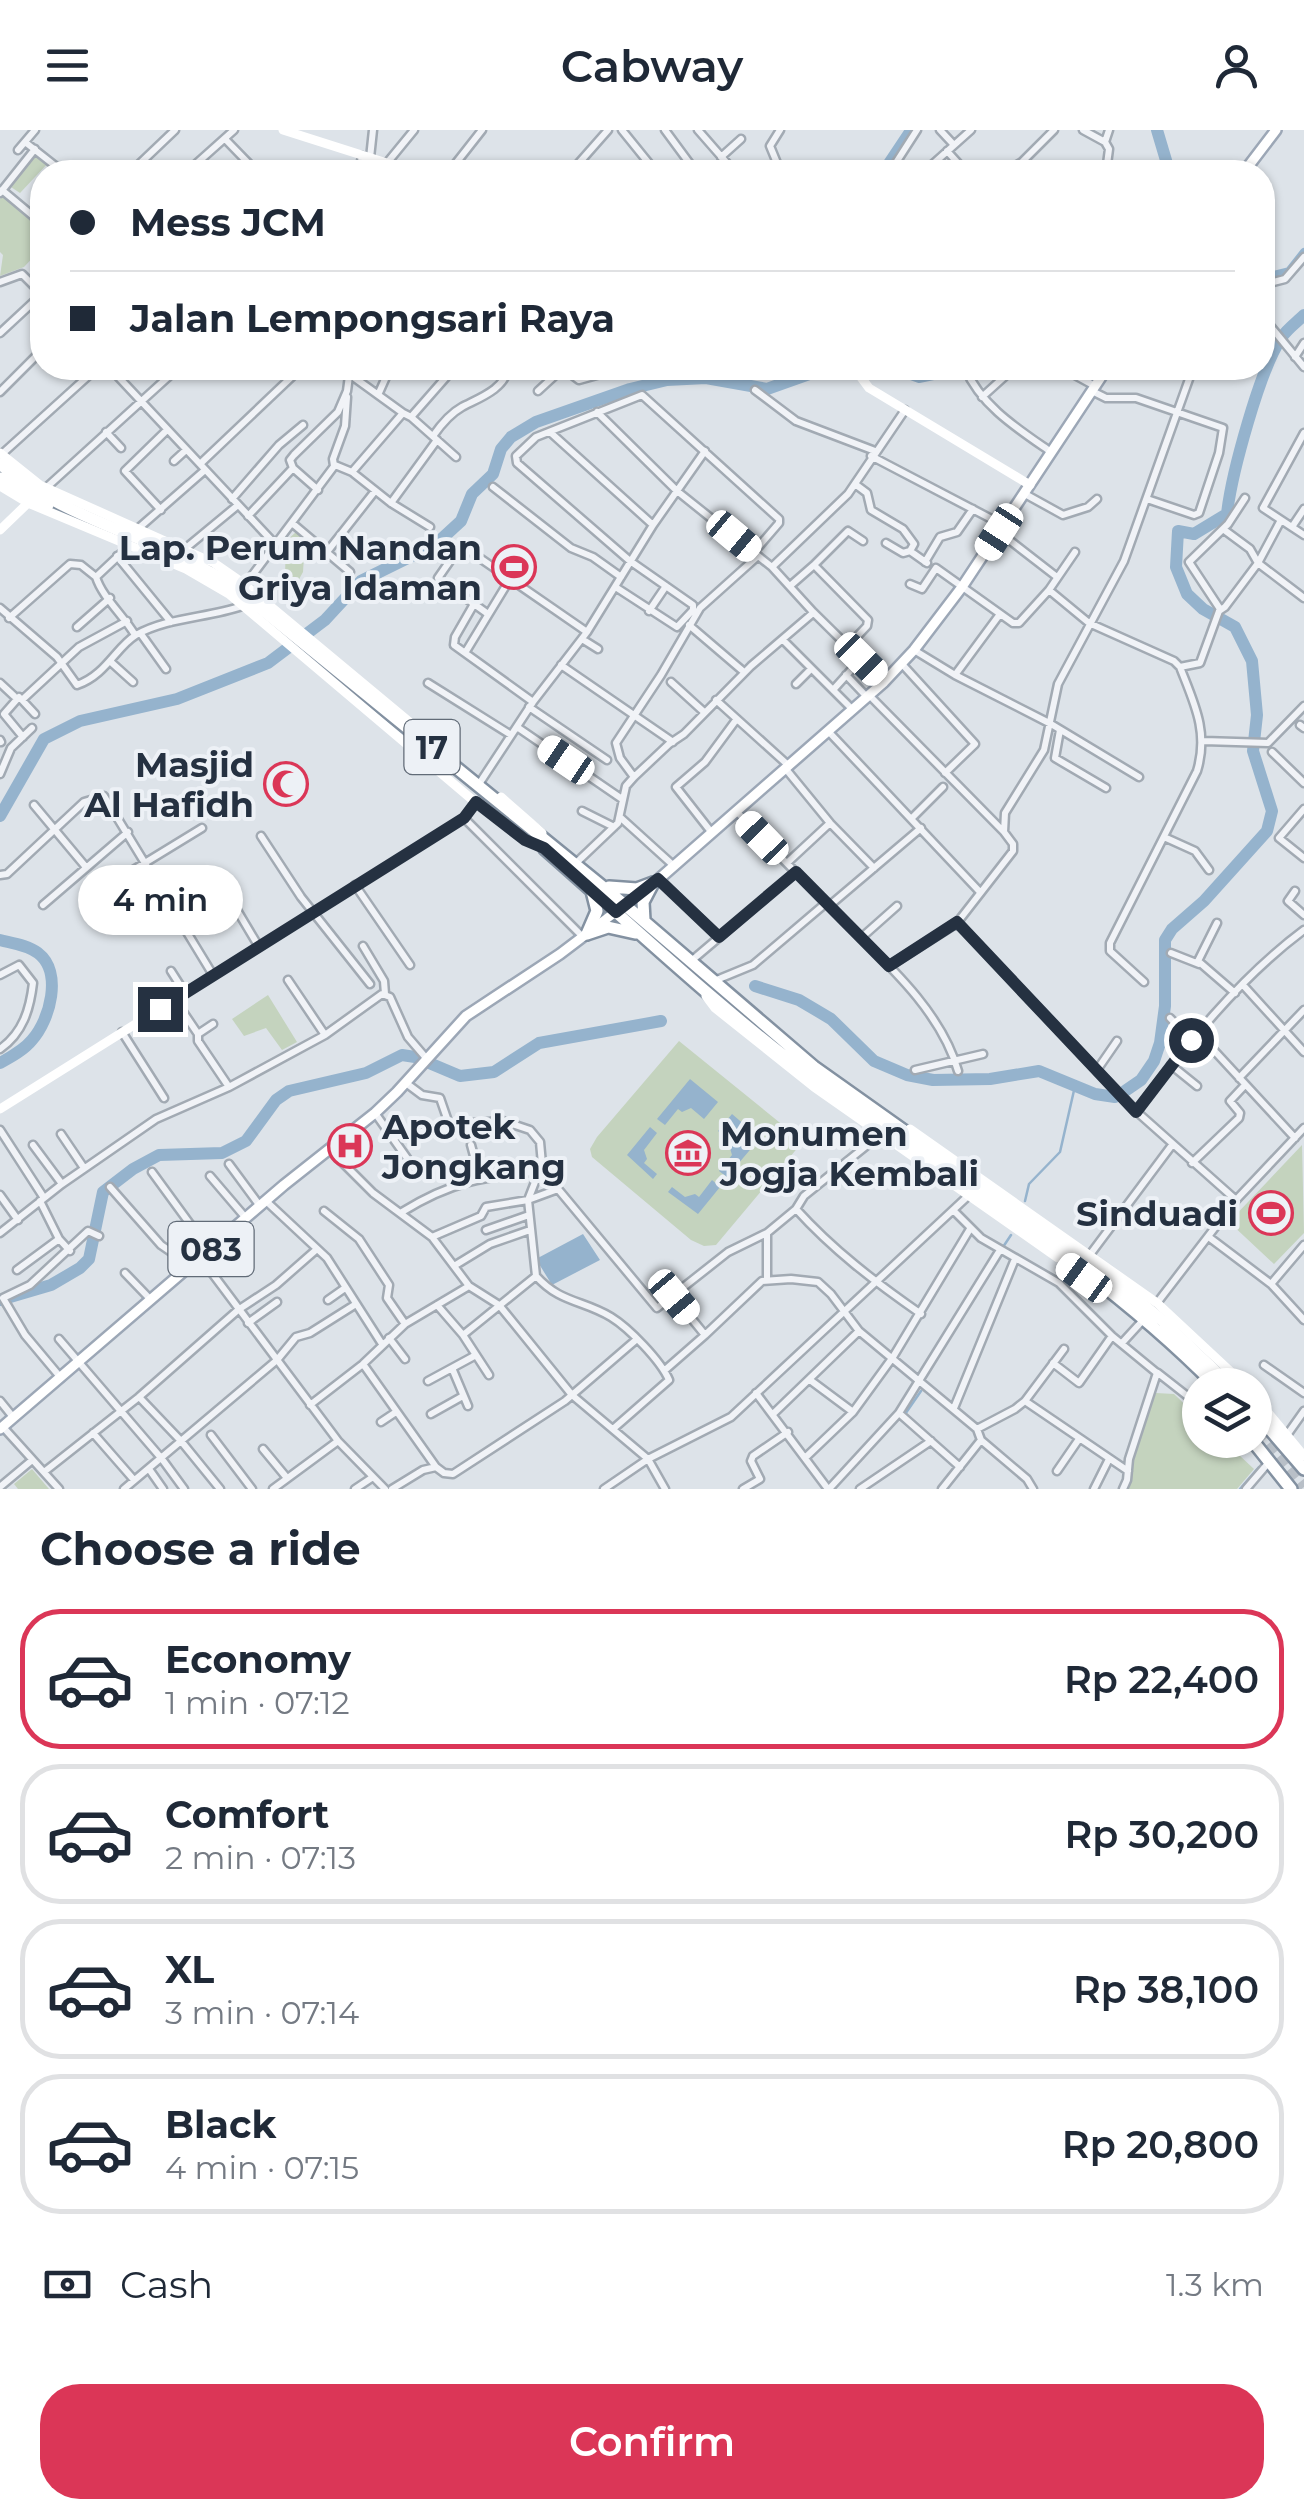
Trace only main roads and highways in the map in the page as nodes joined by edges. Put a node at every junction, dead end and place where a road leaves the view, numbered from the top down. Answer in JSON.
{"nodes":[{"id":1,"x":0,"y":457,"type":"edge"},
{"id":2,"x":0,"y":478,"type":"edge"},
{"id":3,"x":292,"y":636,"type":"junction"},
{"id":4,"x":546,"y":845,"type":"junction"},
{"id":5,"x":594,"y":886,"type":"junction"},
{"id":6,"x":645,"y":930,"type":"junction"},
{"id":7,"x":710,"y":983,"type":"junction"},
{"id":8,"x":1198,"y":1367,"type":"edge"},
{"id":9,"x":1209,"y":1368,"type":"edge"},
{"id":10,"x":1272,"y":1432,"type":"edge"},
{"id":11,"x":1268,"y":1458,"type":"edge"},
{"id":12,"x":1304,"y":1469,"type":"edge"},
{"id":13,"x":1291,"y":1489,"type":"edge"}],
"edges":[{"from":1,"to":3,"type":"highway","number":"17"},
{"from":2,"to":3,"type":"highway","number":"17"},
{"from":3,"to":4,"type":"highway","number":"17"},
{"from":4,"to":5,"type":"highway","number":"17"},
{"from":4,"to":5,"type":"highway","number":"17"},
{"from":5,"to":6,"type":"highway","number":"17"},
{"from":5,"to":6,"type":"highway"},
{"from":5,"to":6,"type":"highway"},
{"from":6,"to":7,"type":"highway","number":"17"},
{"from":6,"to":7,"type":"highway","number":"17"},
{"from":7,"to":8,"type":"highway","number":"17"},
{"from":7,"to":9,"type":"highway","number":"17"},
{"from":10,"to":12,"type":"highway"},
{"from":11,"to":13,"type":"highway"}]}
